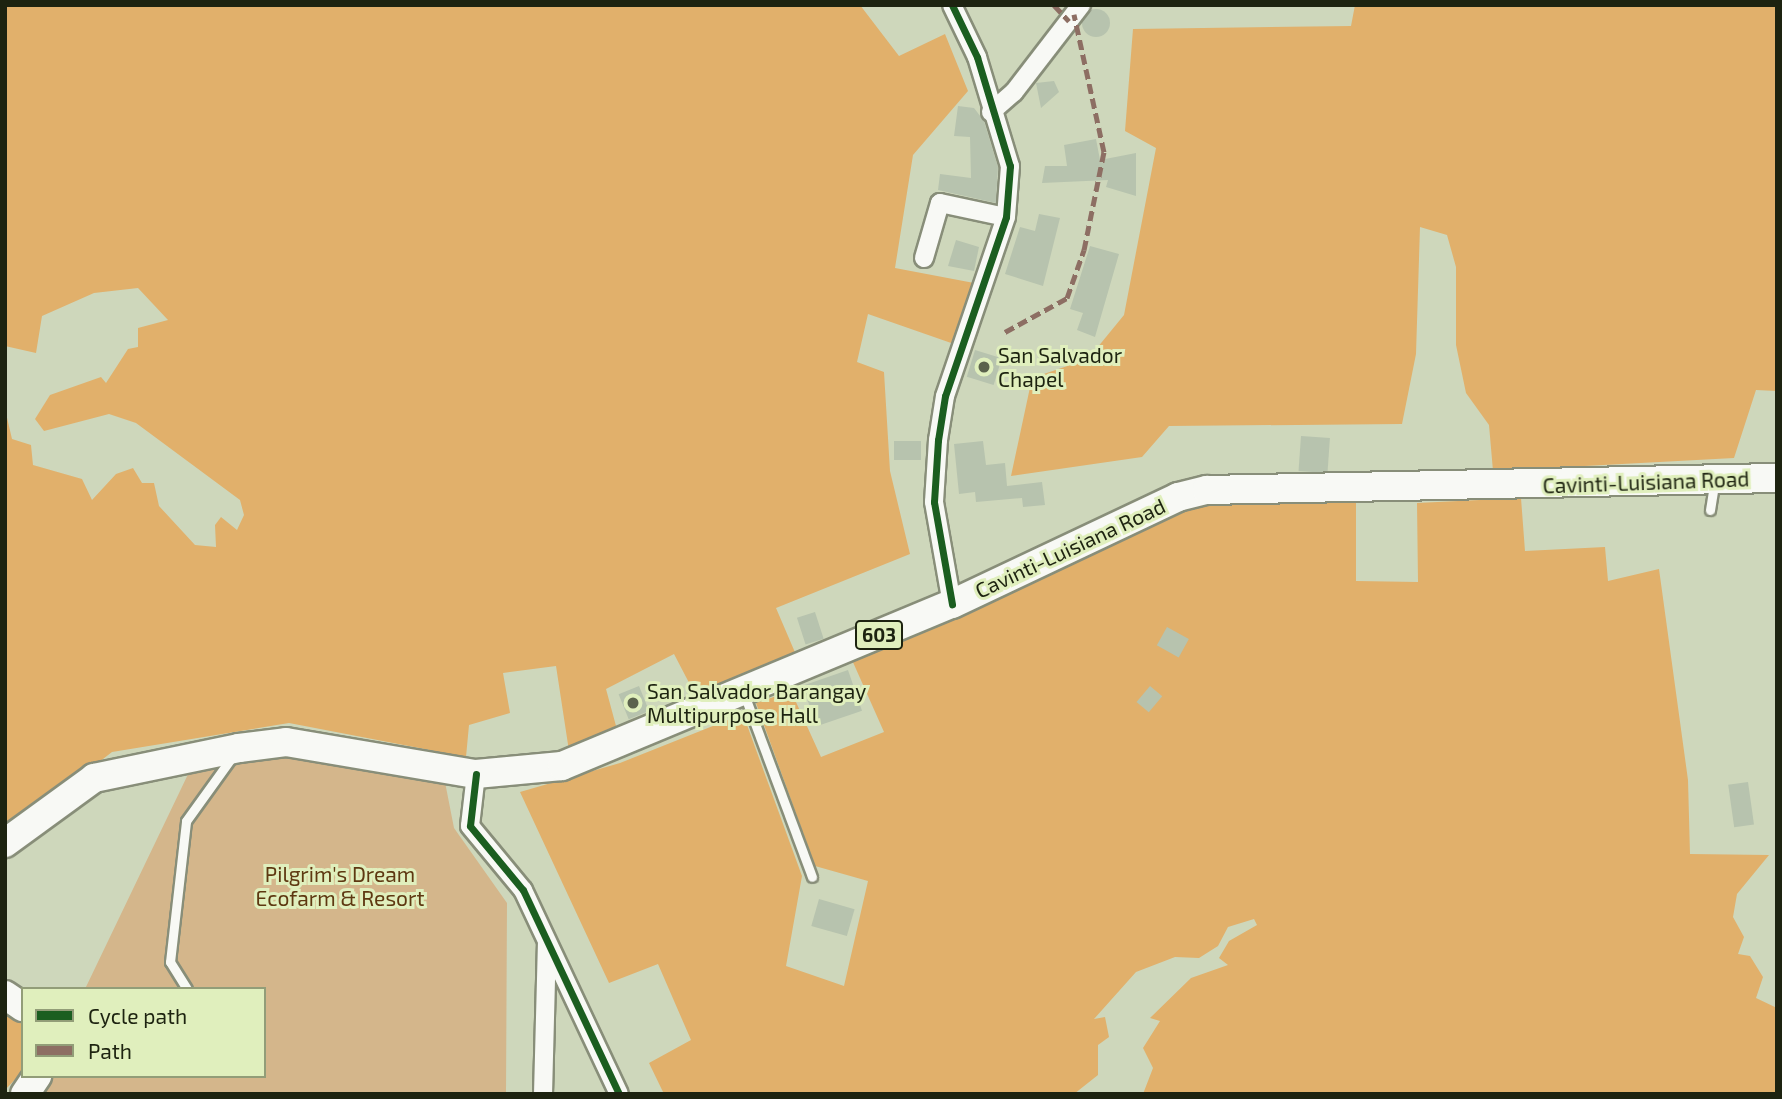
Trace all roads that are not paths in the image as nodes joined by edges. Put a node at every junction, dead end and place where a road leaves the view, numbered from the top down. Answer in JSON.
{"nodes":[{"id":1,"x":951,"y":5,"type":"edge"},
{"id":2,"x":1081,"y":5,"type":"edge"},
{"id":3,"x":991,"y":112,"type":"junction"},
{"id":4,"x":1006,"y":217,"type":"junction"},
{"id":5,"x":924,"y":258,"type":"dead end"},
{"id":6,"x":1777,"y":478,"type":"edge"},
{"id":7,"x":1715,"y":480,"type":"junction"},
{"id":8,"x":1710,"y":510,"type":"dead end"},
{"id":9,"x":951,"y":604,"type":"junction"},
{"id":10,"x":743,"y":693,"type":"junction"},
{"id":11,"x":239,"y":748,"type":"junction"},
{"id":12,"x":476,"y":774,"type":"junction"},
{"id":13,"x":5,"y":843,"type":"edge"},
{"id":14,"x":812,"y":877,"type":"dead end"},
{"id":15,"x":547,"y":940,"type":"junction"},
{"id":16,"x":186,"y":987,"type":"edge"},
{"id":17,"x":5,"y":995,"type":"edge"},
{"id":18,"x":21,"y":1006,"type":"edge"},
{"id":19,"x":610,"y":1075,"type":"junction"},
{"id":20,"x":36,"y":1078,"type":"edge"},
{"id":21,"x":25,"y":1094,"type":"edge"},
{"id":22,"x":543,"y":1094,"type":"edge"},
{"id":23,"x":610,"y":1094,"type":"edge"},
{"id":24,"x":619,"y":1094,"type":"edge"}],
"edges":[{"from":1,"to":3,"type":"street"},
{"from":2,"to":3,"type":"street"},
{"from":3,"to":4,"type":"street"},
{"from":4,"to":5,"type":"street"},
{"from":4,"to":9,"type":"street"},
{"from":6,"to":7,"type":"main road","name":"Cavinti-Luisiana Road","number":"603"},
{"from":7,"to":8,"type":"lane"},
{"from":7,"to":9,"type":"main road","name":"Cavinti-Luisiana Road","number":"603"},
{"from":9,"to":10,"type":"main road","name":"Cavinti-Luisiana Road","number":"603"},
{"from":10,"to":12,"type":"main road","name":"Cavinti-Luisiana Road","number":"603"},
{"from":10,"to":14,"type":"lane"},
{"from":11,"to":12,"type":"main road","name":"Cavinti-Luisiana Road","number":"603"},
{"from":11,"to":13,"type":"main road","name":"Cavinti-Luisiana Road","number":"603"},
{"from":11,"to":16,"type":"lane"},
{"from":12,"to":15,"type":"street"},
{"from":15,"to":19,"type":"street"},
{"from":15,"to":22,"type":"street"},
{"from":17,"to":18,"type":"main road"},
{"from":19,"to":23,"type":"street"},
{"from":19,"to":24,"type":"street"},
{"from":20,"to":21,"type":"main road"}]}
